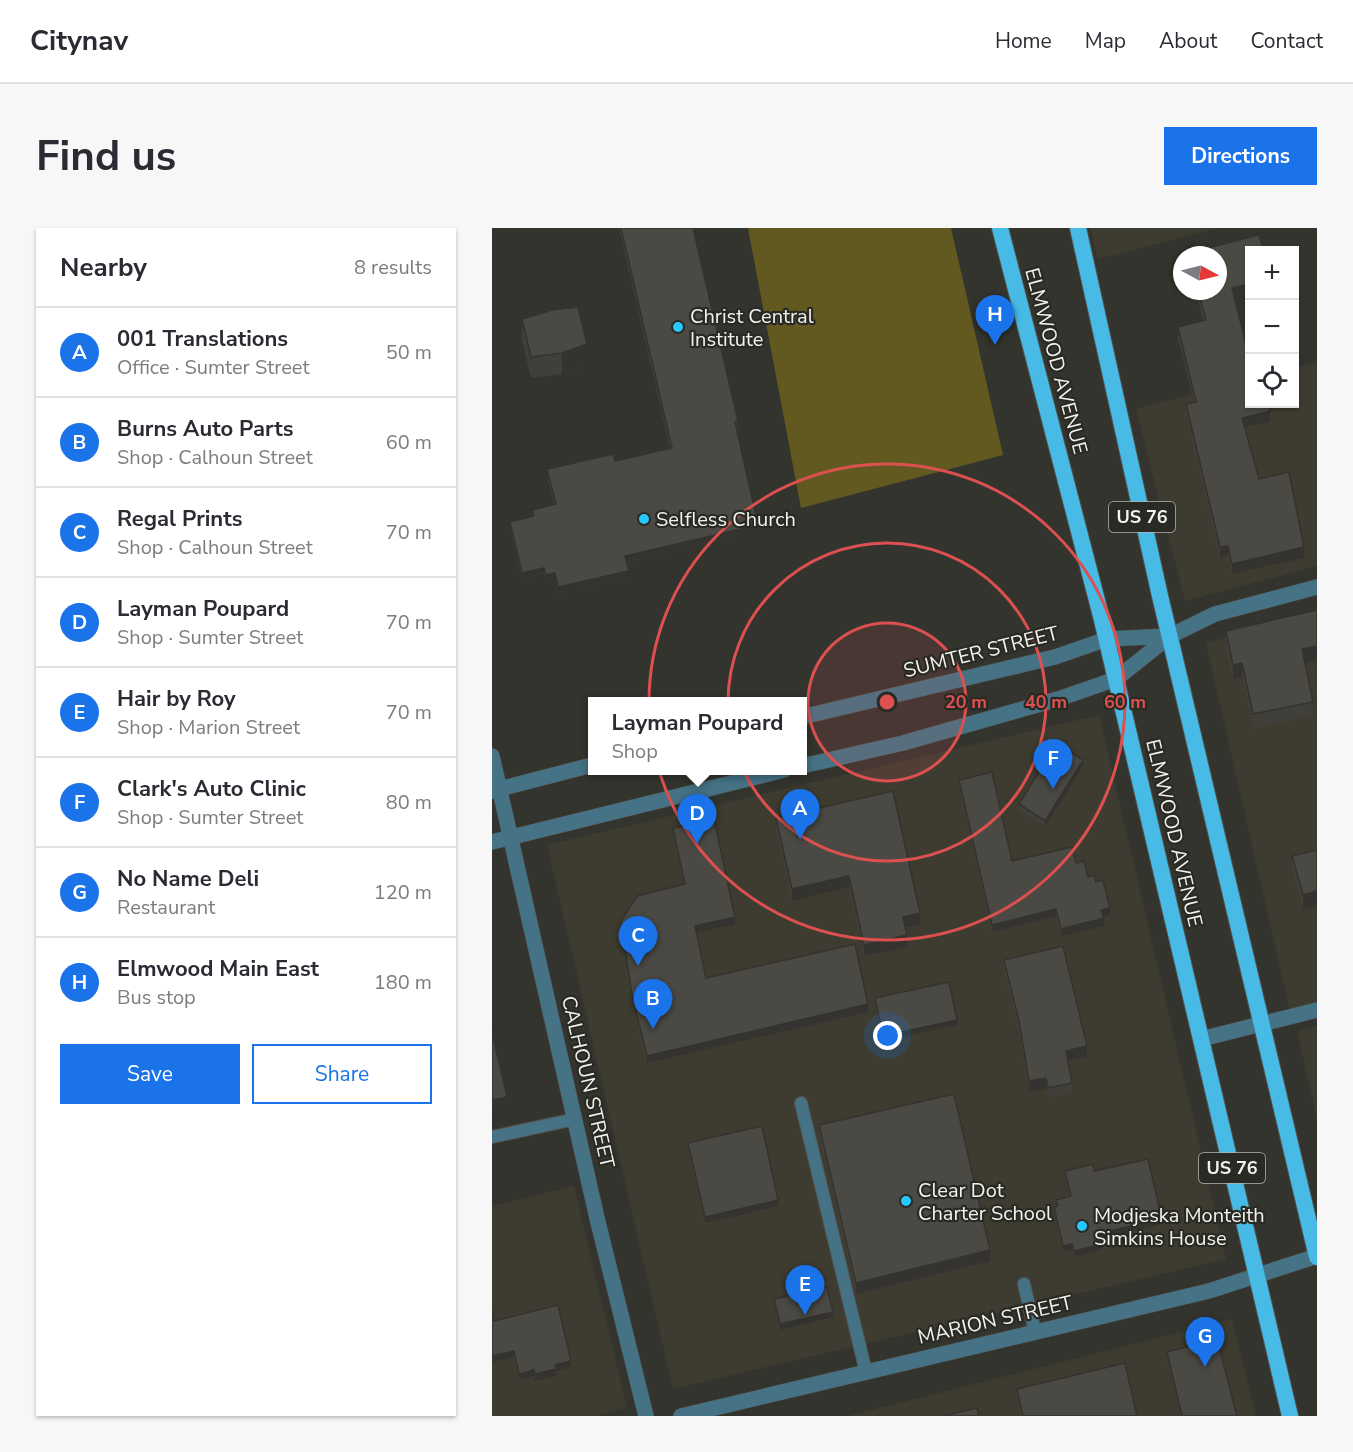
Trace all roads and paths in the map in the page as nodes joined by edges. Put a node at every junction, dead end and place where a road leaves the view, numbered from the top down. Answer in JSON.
{"nodes":[{"id":1,"x":1000,"y":228,"type":"edge"},
{"id":2,"x":1078,"y":228,"type":"edge"},
{"id":3,"x":1317,"y":587,"type":"edge"},
{"id":4,"x":1170,"y":636,"type":"junction"},
{"id":5,"x":1107,"y":639,"type":"junction"},
{"id":6,"x":1116,"y":679,"type":"junction"},
{"id":7,"x":807,"y":716,"type":"edge"},
{"id":8,"x":492,"y":756,"type":"edge"},
{"id":9,"x":807,"y":765,"type":"edge"},
{"id":10,"x":588,"y":766,"type":"edge"},
{"id":11,"x":767,"y":775,"type":"edge"},
{"id":12,"x":496,"y":790,"type":"edge"},
{"id":13,"x":511,"y":838,"type":"junction"},
{"id":14,"x":492,"y":842,"type":"edge"},
{"id":15,"x":1317,"y":1010,"type":"edge"},
{"id":16,"x":1262,"y":1023,"type":"junction"},
{"id":17,"x":1201,"y":1039,"type":"junction"},
{"id":18,"x":801,"y":1103,"type":"dead end"},
{"id":19,"x":575,"y":1119,"type":"junction"},
{"id":20,"x":492,"y":1137,"type":"edge"},
{"id":21,"x":1317,"y":1256,"type":"edge"},
{"id":22,"x":1257,"y":1275,"type":"junction"},
{"id":23,"x":1024,"y":1284,"type":"dead end"},
{"id":24,"x":1035,"y":1332,"type":"junction"},
{"id":25,"x":866,"y":1372,"type":"junction"},
{"id":26,"x":646,"y":1416,"type":"edge"},
{"id":27,"x":681,"y":1416,"type":"edge"},
{"id":28,"x":1290,"y":1416,"type":"edge"}],
"edges":[{"from":1,"to":5,"type":"highway","name":"ELMWOOD AVENUE","number":"US 76"},
{"from":2,"to":4,"type":"highway","name":"ELMWOOD AVENUE","number":"US 76"},
{"from":3,"to":4,"type":"street","name":"SUMTER STREET"},
{"from":4,"to":5,"type":"street","name":"SUMTER STREET"},
{"from":4,"to":6,"type":"street","name":"SUMTER STREET"},
{"from":4,"to":16,"type":"highway","name":"ELMWOOD AVENUE","number":"US 76"},
{"from":5,"to":6,"type":"highway","name":"ELMWOOD AVENUE","number":"US 76"},
{"from":5,"to":7,"type":"street","name":"SUMTER STREET"},
{"from":6,"to":9,"type":"street","name":"SUMTER STREET"},
{"from":6,"to":17,"type":"highway","name":"ELMWOOD AVENUE","number":"US 76"},
{"from":8,"to":12,"type":"street","name":"CALHOUN STREET"},
{"from":10,"to":12,"type":"street"},
{"from":11,"to":13,"type":"street"},
{"from":12,"to":13,"type":"street","name":"CALHOUN STREET"},
{"from":13,"to":14,"type":"street"},
{"from":13,"to":19,"type":"street","name":"CALHOUN STREET"},
{"from":15,"to":16,"type":"street"},
{"from":16,"to":17,"type":"street"},
{"from":16,"to":21,"type":"highway","name":"ELMWOOD AVENUE","number":"US 76"},
{"from":17,"to":22,"type":"highway","name":"ELMWOOD AVENUE","number":"US 76"},
{"from":18,"to":25,"type":"lane"},
{"from":19,"to":20,"type":"lane"},
{"from":19,"to":26,"type":"street","name":"CALHOUN STREET"},
{"from":21,"to":22,"type":"street","name":"MARION STREET"},
{"from":22,"to":24,"type":"street","name":"MARION STREET"},
{"from":22,"to":28,"type":"highway","name":"ELMWOOD AVENUE","number":"US 76"},
{"from":23,"to":24,"type":"lane"},
{"from":24,"to":25,"type":"street","name":"MARION STREET"},
{"from":25,"to":27,"type":"street","name":"MARION STREET"}]}
